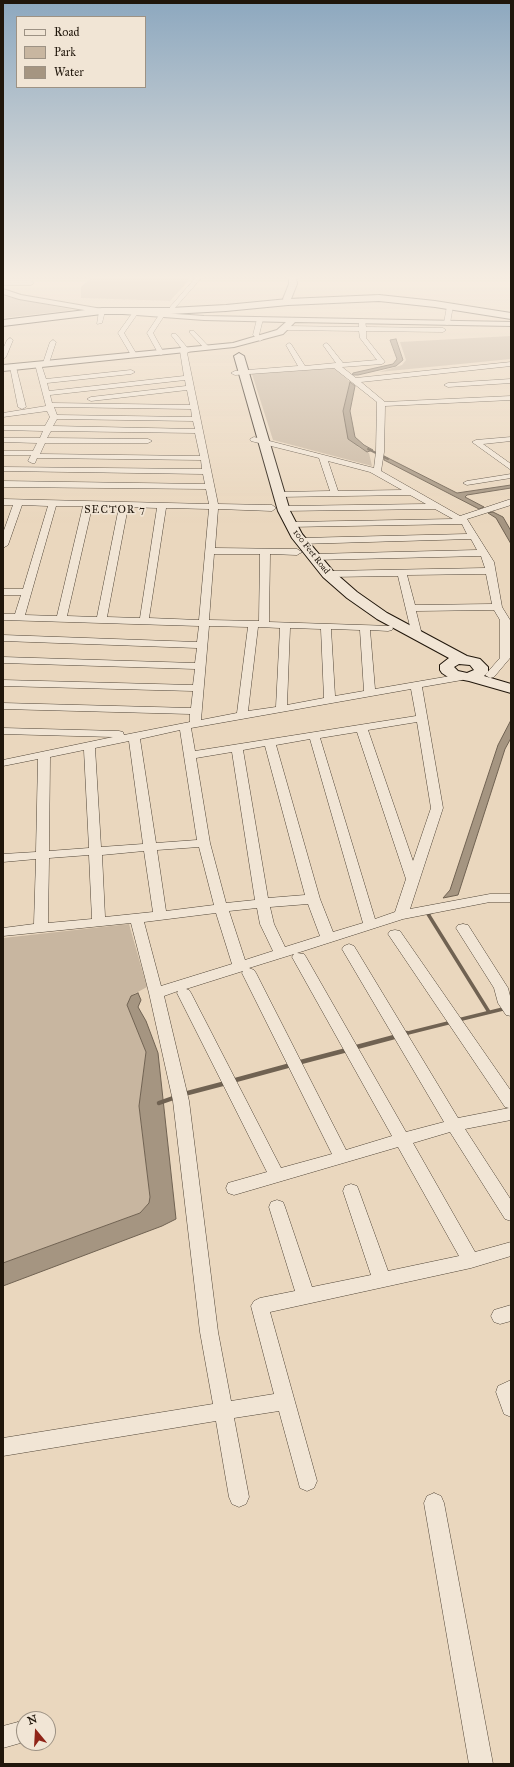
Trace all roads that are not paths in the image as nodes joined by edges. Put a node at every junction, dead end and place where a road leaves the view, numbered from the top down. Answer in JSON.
{"nodes":[{"id":1,"x":45,"y":358,"type":"edge"},
{"id":2,"x":132,"y":358,"type":"edge"},
{"id":3,"x":186,"y":358,"type":"edge"},
{"id":4,"x":235,"y":358,"type":"edge"},
{"id":5,"x":297,"y":358,"type":"edge"},
{"id":6,"x":334,"y":358,"type":"edge"},
{"id":7,"x":380,"y":358,"type":"edge"},
{"id":8,"x":42,"y":364,"type":"junction"},
{"id":9,"x":128,"y":364,"type":"junction"},
{"id":10,"x":511,"y":364,"type":"edge"},
{"id":11,"x":338,"y":365,"type":"junction"},
{"id":12,"x":13,"y":367,"type":"junction"},
{"id":13,"x":3,"y":368,"type":"edge"},
{"id":14,"x":303,"y":368,"type":"junction"},
{"id":15,"x":511,"y":371,"type":"edge"},
{"id":16,"x":239,"y":372,"type":"junction"},
{"id":17,"x":188,"y":378,"type":"junction"},
{"id":18,"x":43,"y":381,"type":"junction"},
{"id":19,"x":356,"y":381,"type":"junction"},
{"id":20,"x":511,"y":381,"type":"edge"},
{"id":21,"x":136,"y":384,"type":"junction"},
{"id":22,"x":448,"y":385,"type":"dead end"},
{"id":23,"x":46,"y":393,"type":"junction"},
{"id":24,"x":191,"y":393,"type":"junction"},
{"id":25,"x":511,"y":398,"type":"edge"},
{"id":26,"x":380,"y":404,"type":"junction"},
{"id":27,"x":49,"y":405,"type":"junction"},
{"id":28,"x":22,"y":407,"type":"dead end"},
{"id":29,"x":194,"y":408,"type":"junction"},
{"id":30,"x":3,"y":415,"type":"edge"},
{"id":31,"x":54,"y":417,"type":"junction"},
{"id":32,"x":197,"y":419,"type":"junction"},
{"id":33,"x":3,"y":428,"type":"edge"},
{"id":34,"x":48,"y":429,"type":"junction"},
{"id":35,"x":199,"y":431,"type":"junction"},
{"id":36,"x":511,"y":439,"type":"edge"},
{"id":37,"x":3,"y":440,"type":"edge"},
{"id":38,"x":43,"y":440,"type":"junction"},
{"id":39,"x":259,"y":440,"type":"junction"},
{"id":40,"x":148,"y":442,"type":"dead end"},
{"id":41,"x":3,"y":453,"type":"edge"},
{"id":42,"x":36,"y":454,"type":"junction"},
{"id":43,"x":323,"y":457,"type":"junction"},
{"id":44,"x":204,"y":458,"type":"junction"},
{"id":45,"x":511,"y":468,"type":"edge"},
{"id":46,"x":3,"y":469,"type":"edge"},
{"id":47,"x":28,"y":469,"type":"junction"},
{"id":48,"x":207,"y":472,"type":"junction"},
{"id":49,"x":377,"y":472,"type":"junction"},
{"id":50,"x":511,"y":476,"type":"edge"},
{"id":51,"x":467,"y":483,"type":"dead end"},
{"id":52,"x":3,"y":484,"type":"edge"},
{"id":53,"x":210,"y":487,"type":"junction"},
{"id":54,"x":412,"y":492,"type":"junction"},
{"id":55,"x":335,"y":494,"type":"junction"},
{"id":56,"x":280,"y":495,"type":"junction"},
{"id":57,"x":14,"y":496,"type":"edge"},
{"id":58,"x":511,"y":502,"type":"edge"},
{"id":59,"x":53,"y":503,"type":"junction"},
{"id":60,"x":88,"y":504,"type":"junction"},
{"id":61,"x":124,"y":505,"type":"junction"},
{"id":62,"x":162,"y":506,"type":"junction"},
{"id":63,"x":437,"y":506,"type":"junction"},
{"id":64,"x":214,"y":507,"type":"junction"},
{"id":65,"x":278,"y":508,"type":"junction"},
{"id":66,"x":461,"y":520,"type":"junction"},
{"id":67,"x":291,"y":525,"type":"junction"},
{"id":68,"x":474,"y":536,"type":"junction"},
{"id":69,"x":3,"y":545,"type":"edge"},
{"id":70,"x":298,"y":546,"type":"junction"},
{"id":71,"x":210,"y":551,"type":"junction"},
{"id":72,"x":265,"y":552,"type":"junction"},
{"id":73,"x":483,"y":553,"type":"junction"},
{"id":74,"x":313,"y":557,"type":"junction"},
{"id":75,"x":490,"y":571,"type":"junction"},
{"id":76,"x":402,"y":573,"type":"junction"},
{"id":77,"x":328,"y":574,"type":"junction"},
{"id":78,"x":3,"y":592,"type":"edge"},
{"id":79,"x":27,"y":592,"type":"junction"},
{"id":80,"x":497,"y":607,"type":"junction"},
{"id":81,"x":411,"y":608,"type":"junction"},
{"id":82,"x":3,"y":617,"type":"edge"},
{"id":83,"x":19,"y":618,"type":"junction"},
{"id":84,"x":61,"y":619,"type":"junction"},
{"id":85,"x":101,"y":620,"type":"junction"},
{"id":86,"x":144,"y":621,"type":"junction"},
{"id":87,"x":204,"y":623,"type":"junction"},
{"id":88,"x":253,"y":624,"type":"junction"},
{"id":89,"x":264,"y":624,"type":"junction"},
{"id":90,"x":286,"y":625,"type":"junction"},
{"id":91,"x":326,"y":626,"type":"junction"},
{"id":92,"x":365,"y":627,"type":"junction"},
{"id":93,"x":388,"y":628,"type":"junction"},
{"id":94,"x":417,"y":635,"type":"junction"},
{"id":95,"x":3,"y":638,"type":"edge"},
{"id":96,"x":202,"y":644,"type":"junction"},
{"id":97,"x":3,"y":660,"type":"edge"},
{"id":98,"x":456,"y":661,"type":"junction"},
{"id":99,"x":200,"y":666,"type":"junction"},
{"id":100,"x":476,"y":675,"type":"junction"},
{"id":101,"x":511,"y":682,"type":"edge"},
{"id":102,"x":3,"y":683,"type":"edge"},
{"id":103,"x":416,"y":685,"type":"junction"},
{"id":104,"x":198,"y":688,"type":"junction"},
{"id":105,"x":511,"y":689,"type":"edge"},
{"id":106,"x":370,"y":693,"type":"junction"},
{"id":107,"x":330,"y":700,"type":"junction"},
{"id":108,"x":3,"y":706,"type":"edge"},
{"id":109,"x":281,"y":709,"type":"junction"},
{"id":110,"x":196,"y":711,"type":"junction"},
{"id":111,"x":242,"y":716,"type":"junction"},
{"id":112,"x":422,"y":718,"type":"junction"},
{"id":113,"x":190,"y":725,"type":"junction"},
{"id":114,"x":361,"y":727,"type":"junction"},
{"id":115,"x":3,"y":731,"type":"edge"},
{"id":116,"x":314,"y":735,"type":"junction"},
{"id":117,"x":138,"y":736,"type":"junction"},
{"id":118,"x":270,"y":742,"type":"junction"},
{"id":119,"x":89,"y":746,"type":"junction"},
{"id":120,"x":237,"y":747,"type":"junction"},
{"id":121,"x":44,"y":755,"type":"junction"},
{"id":122,"x":190,"y":755,"type":"junction"},
{"id":123,"x":3,"y":763,"type":"edge"},
{"id":124,"x":204,"y":843,"type":"junction"},
{"id":125,"x":150,"y":847,"type":"junction"},
{"id":126,"x":95,"y":851,"type":"junction"},
{"id":127,"x":42,"y":855,"type":"junction"},
{"id":128,"x":3,"y":858,"type":"edge"},
{"id":129,"x":412,"y":878,"type":"junction"},
{"id":130,"x":511,"y":898,"type":"edge"},
{"id":131,"x":312,"y":899,"type":"junction"},
{"id":132,"x":262,"y":903,"type":"junction"},
{"id":133,"x":221,"y":908,"type":"junction"},
{"id":134,"x":400,"y":915,"type":"junction"},
{"id":135,"x":160,"y":916,"type":"junction"},
{"id":136,"x":136,"y":918,"type":"junction"},
{"id":137,"x":99,"y":922,"type":"junction"},
{"id":138,"x":370,"y":925,"type":"junction"},
{"id":139,"x":41,"y":928,"type":"junction"},
{"id":140,"x":463,"y":928,"type":"dead end"},
{"id":141,"x":3,"y":932,"type":"edge"},
{"id":142,"x":395,"y":934,"type":"dead end"},
{"id":143,"x":328,"y":938,"type":"junction"},
{"id":144,"x":349,"y":949,"type":"dead end"},
{"id":145,"x":280,"y":954,"type":"junction"},
{"id":146,"x":299,"y":957,"type":"dead end"},
{"id":147,"x":244,"y":970,"type":"junction"},
{"id":148,"x":156,"y":993,"type":"junction"},
{"id":149,"x":184,"y":993,"type":"dead end"},
{"id":150,"x":508,"y":1007,"type":"edge"},
{"id":151,"x":511,"y":1103,"type":"edge"},
{"id":152,"x":511,"y":1114,"type":"edge"},
{"id":153,"x":454,"y":1125,"type":"junction"},
{"id":154,"x":402,"y":1140,"type":"junction"},
{"id":155,"x":342,"y":1157,"type":"junction"},
{"id":156,"x":277,"y":1176,"type":"junction"},
{"id":157,"x":234,"y":1188,"type":"dead end"},
{"id":158,"x":350,"y":1191,"type":"dead end"},
{"id":159,"x":277,"y":1207,"type":"dead end"},
{"id":160,"x":511,"y":1214,"type":"edge"},
{"id":161,"x":511,"y":1249,"type":"edge"},
{"id":162,"x":471,"y":1261,"type":"junction"},
{"id":163,"x":382,"y":1280,"type":"junction"},
{"id":164,"x":306,"y":1297,"type":"junction"},
{"id":165,"x":511,"y":1389,"type":"edge"},
{"id":166,"x":286,"y":1401,"type":"junction"},
{"id":167,"x":511,"y":1408,"type":"edge"},
{"id":168,"x":223,"y":1411,"type":"junction"},
{"id":169,"x":3,"y":1447,"type":"edge"},
{"id":170,"x":307,"y":1481,"type":"dead end"},
{"id":171,"x":239,"y":1497,"type":"dead end"},
{"id":172,"x":434,"y":1503,"type":"dead end"},
{"id":173,"x":481,"y":1764,"type":"edge"}],
"edges":[{"from":1,"to":8,"type":"street"},
{"from":2,"to":9,"type":"street"},
{"from":3,"to":17,"type":"street"},
{"from":4,"to":16,"type":"main road","name":"100 Feet Road"},
{"from":5,"to":14,"type":"street"},
{"from":6,"to":11,"type":"street"},
{"from":7,"to":11,"type":"street"},
{"from":8,"to":9,"type":"street"},
{"from":8,"to":12,"type":"street"},
{"from":8,"to":18,"type":"street"},
{"from":9,"to":18,"type":"street"},
{"from":9,"to":21,"type":"street"},
{"from":10,"to":19,"type":"street"},
{"from":11,"to":14,"type":"street"},
{"from":11,"to":19,"type":"street"},
{"from":12,"to":13,"type":"street"},
{"from":12,"to":28,"type":"street"},
{"from":14,"to":16,"type":"street"},
{"from":15,"to":19,"type":"street"},
{"from":16,"to":39,"type":"main road","name":"100 Feet Road"},
{"from":17,"to":21,"type":"street"},
{"from":17,"to":24,"type":"street"},
{"from":18,"to":23,"type":"street"},
{"from":19,"to":26,"type":"street"},
{"from":20,"to":22,"type":"street"},
{"from":21,"to":23,"type":"street"},
{"from":23,"to":27,"type":"street"},
{"from":24,"to":27,"type":"street"},
{"from":24,"to":29,"type":"street"},
{"from":25,"to":26,"type":"street"},
{"from":26,"to":49,"type":"street"},
{"from":27,"to":29,"type":"street"},
{"from":27,"to":30,"type":"street"},
{"from":27,"to":31,"type":"street"},
{"from":29,"to":32,"type":"street"},
{"from":31,"to":32,"type":"street"},
{"from":31,"to":34,"type":"street"},
{"from":32,"to":35,"type":"street"},
{"from":33,"to":34,"type":"street"},
{"from":34,"to":35,"type":"street"},
{"from":34,"to":38,"type":"street"},
{"from":35,"to":44,"type":"street"},
{"from":36,"to":45,"type":"street"},
{"from":37,"to":38,"type":"street"},
{"from":38,"to":40,"type":"street"},
{"from":38,"to":42,"type":"street"},
{"from":39,"to":43,"type":"street"},
{"from":39,"to":56,"type":"main road","name":"100 Feet Road"},
{"from":39,"to":65,"type":"main road","name":"100 Feet Road"},
{"from":41,"to":42,"type":"street"},
{"from":42,"to":44,"type":"street"},
{"from":42,"to":47,"type":"street"},
{"from":43,"to":49,"type":"street"},
{"from":43,"to":55,"type":"street"},
{"from":44,"to":48,"type":"street"},
{"from":46,"to":47,"type":"street"},
{"from":47,"to":48,"type":"street"},
{"from":47,"to":57,"type":"street"},
{"from":48,"to":53,"type":"street"},
{"from":49,"to":54,"type":"street"},
{"from":50,"to":51,"type":"street"},
{"from":52,"to":57,"type":"street"},
{"from":53,"to":57,"type":"street"},
{"from":53,"to":64,"type":"street"},
{"from":54,"to":55,"type":"street"},
{"from":54,"to":63,"type":"street"},
{"from":55,"to":56,"type":"street"},
{"from":56,"to":65,"type":"main road","name":"100 Feet Road"},
{"from":57,"to":59,"type":"street"},
{"from":57,"to":69,"type":"street"},
{"from":58,"to":66,"type":"street"},
{"from":59,"to":60,"type":"street"},
{"from":59,"to":79,"type":"street"},
{"from":60,"to":61,"type":"street"},
{"from":60,"to":84,"type":"street"},
{"from":61,"to":62,"type":"street"},
{"from":61,"to":85,"type":"street"},
{"from":62,"to":64,"type":"street"},
{"from":62,"to":86,"type":"street"},
{"from":63,"to":65,"type":"street"},
{"from":63,"to":66,"type":"street"},
{"from":64,"to":65,"type":"street"},
{"from":64,"to":71,"type":"street"},
{"from":65,"to":67,"type":"main road","name":"100 Feet Road"},
{"from":65,"to":70,"type":"main road","name":"100 Feet Road"},
{"from":66,"to":67,"type":"street"},
{"from":66,"to":68,"type":"street"},
{"from":67,"to":70,"type":"main road","name":"100 Feet Road"},
{"from":68,"to":70,"type":"street"},
{"from":68,"to":73,"type":"street"},
{"from":70,"to":72,"type":"street"},
{"from":70,"to":74,"type":"main road","name":"100 Feet Road"},
{"from":70,"to":93,"type":"main road","name":"100 Feet Road"},
{"from":71,"to":72,"type":"street"},
{"from":71,"to":87,"type":"street"},
{"from":72,"to":89,"type":"street"},
{"from":73,"to":74,"type":"street"},
{"from":73,"to":75,"type":"street"},
{"from":74,"to":77,"type":"main road","name":"100 Feet Road"},
{"from":75,"to":76,"type":"street"},
{"from":75,"to":80,"type":"street"},
{"from":76,"to":77,"type":"street"},
{"from":76,"to":81,"type":"street"},
{"from":77,"to":94,"type":"main road","name":"100 Feet Road"},
{"from":78,"to":79,"type":"street"},
{"from":79,"to":83,"type":"street"},
{"from":80,"to":81,"type":"street"},
{"from":80,"to":100,"type":"street"},
{"from":81,"to":94,"type":"street"},
{"from":82,"to":83,"type":"street"},
{"from":83,"to":84,"type":"street"},
{"from":84,"to":85,"type":"street"},
{"from":85,"to":86,"type":"street"},
{"from":86,"to":87,"type":"street"},
{"from":87,"to":88,"type":"street"},
{"from":87,"to":96,"type":"street"},
{"from":88,"to":89,"type":"street"},
{"from":88,"to":111,"type":"street"},
{"from":89,"to":90,"type":"street"},
{"from":90,"to":91,"type":"street"},
{"from":90,"to":109,"type":"street"},
{"from":91,"to":92,"type":"street"},
{"from":91,"to":107,"type":"street"},
{"from":92,"to":93,"type":"street"},
{"from":92,"to":106,"type":"street"},
{"from":93,"to":98,"type":"main road","name":"100 Feet Road"},
{"from":94,"to":98,"type":"main road","name":"100 Feet Road"},
{"from":95,"to":96,"type":"street"},
{"from":96,"to":99,"type":"street"},
{"from":97,"to":99,"type":"street"},
{"from":98,"to":100,"type":"main road","name":"100 Feet Road"},
{"from":98,"to":100,"type":"main road","name":"100 Feet Road"},
{"from":99,"to":104,"type":"street"},
{"from":100,"to":101,"type":"main road","name":"100 Feet Road"},
{"from":100,"to":103,"type":"street"},
{"from":100,"to":105,"type":"main road","name":"100 Feet Road"},
{"from":102,"to":104,"type":"street"},
{"from":103,"to":106,"type":"street"},
{"from":103,"to":112,"type":"street"},
{"from":104,"to":110,"type":"street"},
{"from":106,"to":107,"type":"street"},
{"from":107,"to":109,"type":"street"},
{"from":108,"to":110,"type":"street"},
{"from":109,"to":111,"type":"street"},
{"from":110,"to":113,"type":"street"},
{"from":111,"to":113,"type":"street"},
{"from":112,"to":114,"type":"street"},
{"from":112,"to":129,"type":"street"},
{"from":113,"to":117,"type":"street"},
{"from":113,"to":122,"type":"street"},
{"from":114,"to":116,"type":"street"},
{"from":114,"to":129,"type":"street"},
{"from":115,"to":117,"type":"street"},
{"from":116,"to":118,"type":"street"},
{"from":116,"to":138,"type":"street"},
{"from":117,"to":119,"type":"street"},
{"from":117,"to":125,"type":"street"},
{"from":118,"to":120,"type":"street"},
{"from":118,"to":131,"type":"street"},
{"from":119,"to":121,"type":"street"},
{"from":119,"to":126,"type":"street"},
{"from":120,"to":122,"type":"street"},
{"from":120,"to":132,"type":"street"},
{"from":121,"to":123,"type":"street"},
{"from":121,"to":127,"type":"street"},
{"from":122,"to":124,"type":"street"},
{"from":124,"to":125,"type":"street"},
{"from":124,"to":133,"type":"street"},
{"from":125,"to":126,"type":"street"},
{"from":125,"to":135,"type":"street"},
{"from":126,"to":127,"type":"street"},
{"from":126,"to":137,"type":"street"},
{"from":127,"to":128,"type":"street"},
{"from":127,"to":139,"type":"street"},
{"from":129,"to":134,"type":"street"},
{"from":130,"to":134,"type":"street"},
{"from":131,"to":132,"type":"street"},
{"from":131,"to":143,"type":"street"},
{"from":132,"to":133,"type":"street"},
{"from":132,"to":145,"type":"street"},
{"from":133,"to":135,"type":"street"},
{"from":133,"to":147,"type":"street"},
{"from":134,"to":138,"type":"street"},
{"from":135,"to":136,"type":"street"},
{"from":136,"to":137,"type":"street"},
{"from":136,"to":148,"type":"street"},
{"from":137,"to":139,"type":"street"},
{"from":138,"to":143,"type":"street"},
{"from":139,"to":141,"type":"street"},
{"from":140,"to":150,"type":"street"},
{"from":142,"to":151,"type":"street"},
{"from":143,"to":145,"type":"street"},
{"from":144,"to":153,"type":"street"},
{"from":145,"to":147,"type":"street"},
{"from":146,"to":154,"type":"street"},
{"from":147,"to":148,"type":"street"},
{"from":147,"to":155,"type":"street"},
{"from":148,"to":168,"type":"street"},
{"from":149,"to":156,"type":"street"},
{"from":152,"to":153,"type":"street"},
{"from":153,"to":154,"type":"street"},
{"from":153,"to":160,"type":"street"},
{"from":154,"to":155,"type":"street"},
{"from":154,"to":162,"type":"street"},
{"from":155,"to":156,"type":"street"},
{"from":156,"to":157,"type":"street"},
{"from":158,"to":163,"type":"street"},
{"from":159,"to":164,"type":"street"},
{"from":161,"to":162,"type":"street"},
{"from":162,"to":163,"type":"street"},
{"from":163,"to":164,"type":"street"},
{"from":164,"to":166,"type":"street"},
{"from":165,"to":167,"type":"street"},
{"from":166,"to":168,"type":"street"},
{"from":166,"to":170,"type":"street"},
{"from":168,"to":169,"type":"street"},
{"from":168,"to":171,"type":"street"},
{"from":172,"to":173,"type":"street"}]}
